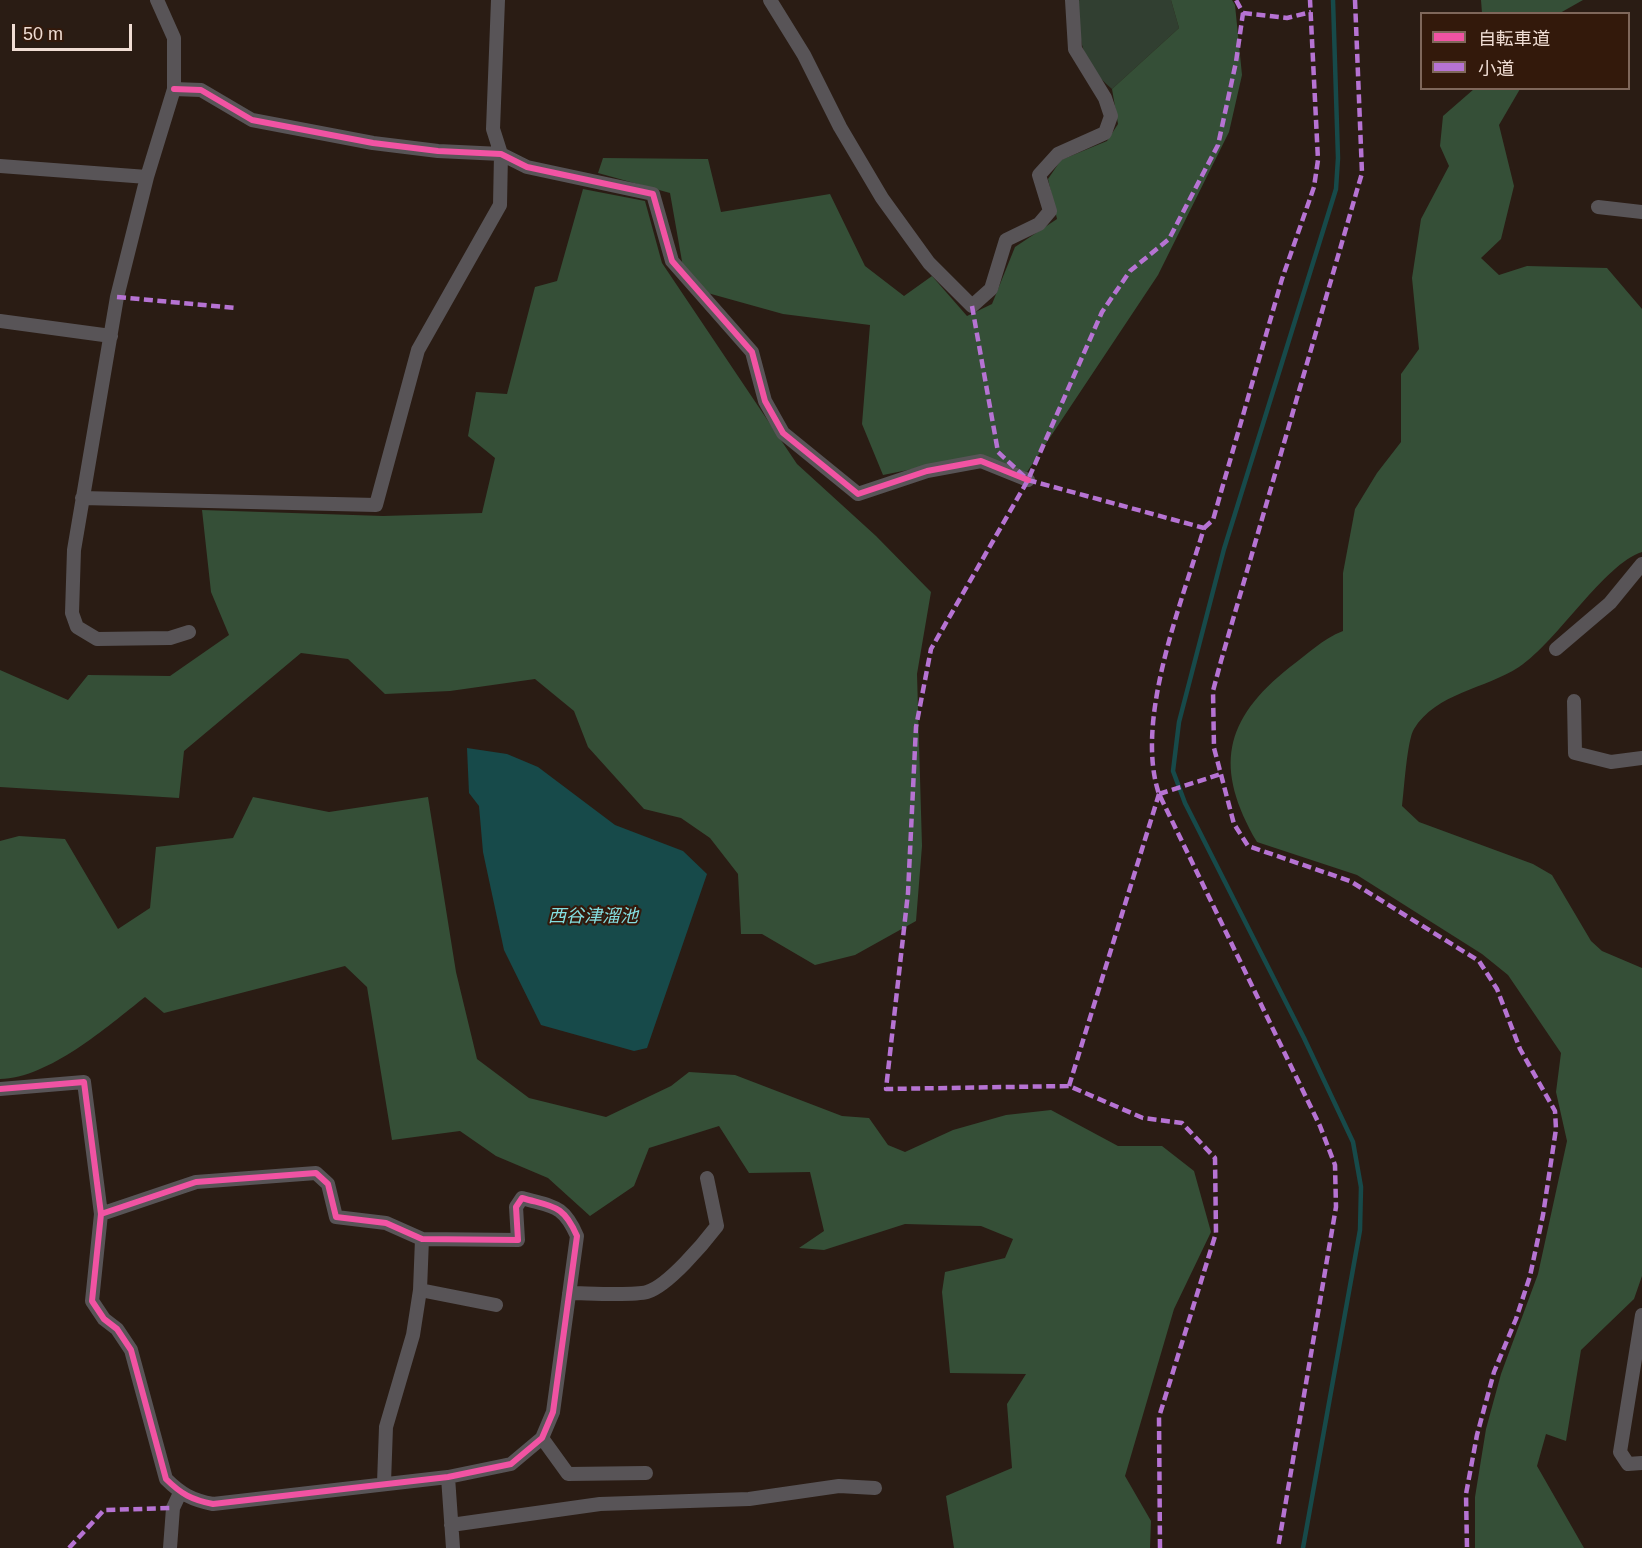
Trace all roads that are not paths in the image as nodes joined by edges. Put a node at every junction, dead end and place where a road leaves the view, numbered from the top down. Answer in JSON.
{"nodes":[{"id":1,"x":157,"y":0,"type":"edge"},
{"id":2,"x":498,"y":0,"type":"edge"},
{"id":3,"x":770,"y":0,"type":"edge"},
{"id":4,"x":1072,"y":0,"type":"edge"},
{"id":5,"x":174,"y":89,"type":"junction"},
{"id":6,"x":501,"y":154,"type":"junction"},
{"id":7,"x":0,"y":166,"type":"edge"},
{"id":8,"x":147,"y":177,"type":"junction"},
{"id":9,"x":1598,"y":207,"type":"dead end"},
{"id":10,"x":1642,"y":212,"type":"edge"},
{"id":11,"x":0,"y":321,"type":"edge"},
{"id":12,"x":111,"y":336,"type":"junction"},
{"id":13,"x":1028,"y":480,"type":"dead end"},
{"id":14,"x":82,"y":498,"type":"junction"},
{"id":15,"x":1642,"y":564,"type":"edge"},
{"id":16,"x":189,"y":632,"type":"dead end"},
{"id":17,"x":1556,"y":649,"type":"dead end"},
{"id":18,"x":1574,"y":701,"type":"dead end"},
{"id":19,"x":1642,"y":758,"type":"edge"},
{"id":20,"x":0,"y":1089,"type":"edge"},
{"id":21,"x":707,"y":1178,"type":"dead end"},
{"id":22,"x":101,"y":1214,"type":"junction"},
{"id":23,"x":422,"y":1239,"type":"junction"},
{"id":24,"x":420,"y":1290,"type":"junction"},
{"id":25,"x":569,"y":1293,"type":"junction"},
{"id":26,"x":496,"y":1305,"type":"dead end"},
{"id":27,"x":1642,"y":1314,"type":"edge"},
{"id":28,"x":542,"y":1438,"type":"junction"},
{"id":29,"x":1642,"y":1463,"type":"edge"},
{"id":30,"x":645,"y":1473,"type":"dead end"},
{"id":31,"x":448,"y":1477,"type":"junction"},
{"id":32,"x":384,"y":1483,"type":"junction"},
{"id":33,"x":875,"y":1488,"type":"dead end"},
{"id":34,"x":180,"y":1493,"type":"junction"},
{"id":35,"x":451,"y":1525,"type":"junction"},
{"id":36,"x":170,"y":1548,"type":"edge"},
{"id":37,"x":453,"y":1548,"type":"edge"}],
"edges":[{"from":1,"to":5,"type":"street"},
{"from":2,"to":6,"type":"street"},
{"from":3,"to":4,"type":"street"},
{"from":5,"to":6,"type":"street"},
{"from":5,"to":8,"type":"street"},
{"from":6,"to":13,"type":"street"},
{"from":6,"to":14,"type":"street"},
{"from":7,"to":8,"type":"street"},
{"from":8,"to":12,"type":"street"},
{"from":9,"to":10,"type":"street"},
{"from":11,"to":12,"type":"street"},
{"from":12,"to":14,"type":"street"},
{"from":14,"to":16,"type":"street"},
{"from":15,"to":17,"type":"street"},
{"from":18,"to":19,"type":"street"},
{"from":20,"to":22,"type":"street"},
{"from":21,"to":25,"type":"street"},
{"from":22,"to":23,"type":"street"},
{"from":22,"to":34,"type":"street"},
{"from":23,"to":24,"type":"street"},
{"from":23,"to":25,"type":"street"},
{"from":24,"to":26,"type":"street"},
{"from":24,"to":32,"type":"street"},
{"from":25,"to":28,"type":"street"},
{"from":27,"to":29,"type":"street"},
{"from":28,"to":30,"type":"street"},
{"from":28,"to":31,"type":"street"},
{"from":31,"to":32,"type":"street"},
{"from":31,"to":35,"type":"street"},
{"from":32,"to":34,"type":"street"},
{"from":33,"to":35,"type":"street"},
{"from":34,"to":36,"type":"street"},
{"from":35,"to":37,"type":"street"}]}
